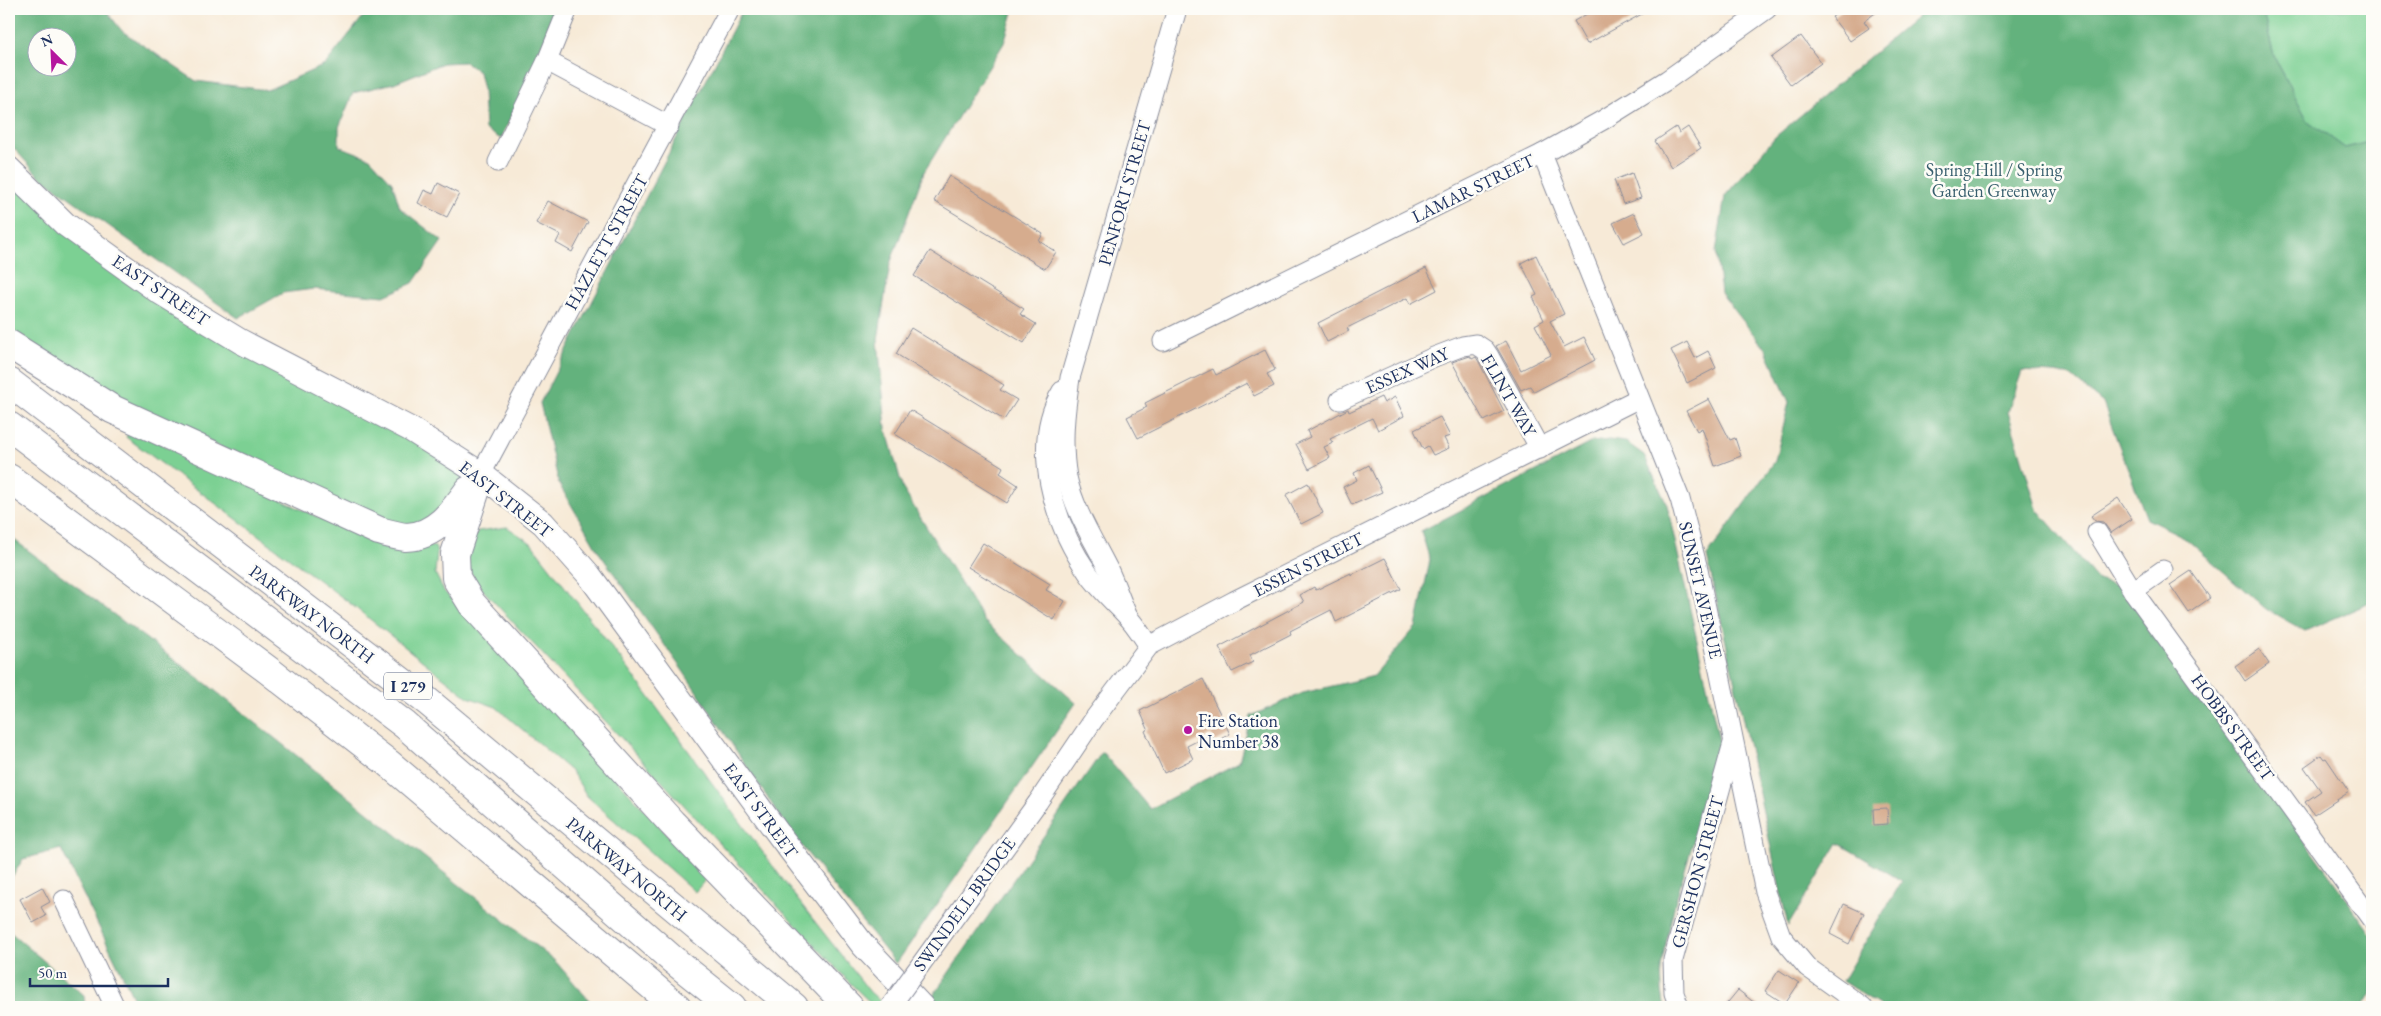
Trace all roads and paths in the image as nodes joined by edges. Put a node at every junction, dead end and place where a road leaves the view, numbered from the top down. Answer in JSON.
{"nodes":[{"id":1,"x":568,"y":9,"type":"edge"},
{"id":2,"x":730,"y":9,"type":"edge"},
{"id":3,"x":1177,"y":9,"type":"edge"},
{"id":4,"x":1767,"y":9,"type":"edge"},
{"id":5,"x":547,"y":61,"type":"junction"},
{"id":6,"x":669,"y":126,"type":"junction"},
{"id":7,"x":1542,"y":154,"type":"junction"},
{"id":8,"x":498,"y":162,"type":"dead end"},
{"id":9,"x":9,"y":169,"type":"edge"},
{"id":10,"x":1163,"y":342,"type":"dead end"},
{"id":11,"x":9,"y":344,"type":"edge"},
{"id":12,"x":1476,"y":344,"type":"joint"},
{"id":13,"x":9,"y":382,"type":"edge"},
{"id":14,"x":1638,"y":398,"type":"junction"},
{"id":15,"x":1340,"y":400,"type":"dead end"},
{"id":16,"x":9,"y":426,"type":"edge"},
{"id":17,"x":1540,"y":449,"type":"junction"},
{"id":18,"x":480,"y":474,"type":"junction"},
{"id":19,"x":9,"y":478,"type":"edge"},
{"id":20,"x":2097,"y":532,"type":"dead end"},
{"id":21,"x":2163,"y":570,"type":"dead end"},
{"id":22,"x":2133,"y":590,"type":"junction"},
{"id":23,"x":1149,"y":646,"type":"junction"},
{"id":24,"x":1734,"y":738,"type":"junction"},
{"id":25,"x":1038,"y":802,"type":"joint"},
{"id":26,"x":64,"y":900,"type":"dead end"},
{"id":27,"x":2372,"y":920,"type":"edge"},
{"id":28,"x":115,"y":1007,"type":"edge"},
{"id":29,"x":677,"y":1007,"type":"edge"},
{"id":30,"x":732,"y":1007,"type":"edge"},
{"id":31,"x":794,"y":1007,"type":"edge"},
{"id":32,"x":848,"y":1007,"type":"edge"},
{"id":33,"x":890,"y":1007,"type":"edge"},
{"id":34,"x":922,"y":1007,"type":"edge"},
{"id":35,"x":1680,"y":1007,"type":"edge"},
{"id":36,"x":1863,"y":1007,"type":"edge"}],
"edges":[{"from":1,"to":5,"type":"street"},
{"from":2,"to":6,"type":"street","name":"HAZLETT STREET"},
{"from":3,"to":23,"type":"street","name":"PENFORT STREET"},
{"from":4,"to":7,"type":"street","name":"LAMAR STREET"},
{"from":5,"to":6,"type":"street"},
{"from":5,"to":8,"type":"street"},
{"from":6,"to":18,"type":"street","name":"HAZLETT STREET"},
{"from":7,"to":10,"type":"street","name":"LAMAR STREET"},
{"from":7,"to":14,"type":"street","name":"SUNSET AVENUE"},
{"from":9,"to":18,"type":"main road","name":"EAST STREET"},
{"from":11,"to":18,"type":"highway"},
{"from":12,"to":15,"type":"street","name":"ESSEX WAY"},
{"from":12,"to":17,"type":"street","name":"FLINT WAY"},
{"from":13,"to":31,"type":"highway","name":"PARKWAY NORTH","number":"I 279"},
{"from":14,"to":17,"type":"street","name":"ESSEN STREET"},
{"from":14,"to":24,"type":"street","name":"SUNSET AVENUE"},
{"from":16,"to":30,"type":"highway"},
{"from":17,"to":23,"type":"street","name":"ESSEN STREET"},
{"from":18,"to":32,"type":"highway"},
{"from":18,"to":34,"type":"main road","name":"EAST STREET"},
{"from":19,"to":29,"type":"highway"},
{"from":20,"to":22,"type":"street","name":"HOBBS STREET"},
{"from":21,"to":22,"type":"street"},
{"from":22,"to":27,"type":"street","name":"HOBBS STREET"},
{"from":23,"to":25,"type":"street","name":"ESSEN STREET"},
{"from":24,"to":35,"type":"street","name":"GERSHON STREET"},
{"from":24,"to":36,"type":"street","name":"SUNSET AVENUE"},
{"from":25,"to":33,"type":"street","name":"SWINDELL BRIDGE","bridge":true},
{"from":26,"to":28,"type":"street"}]}
